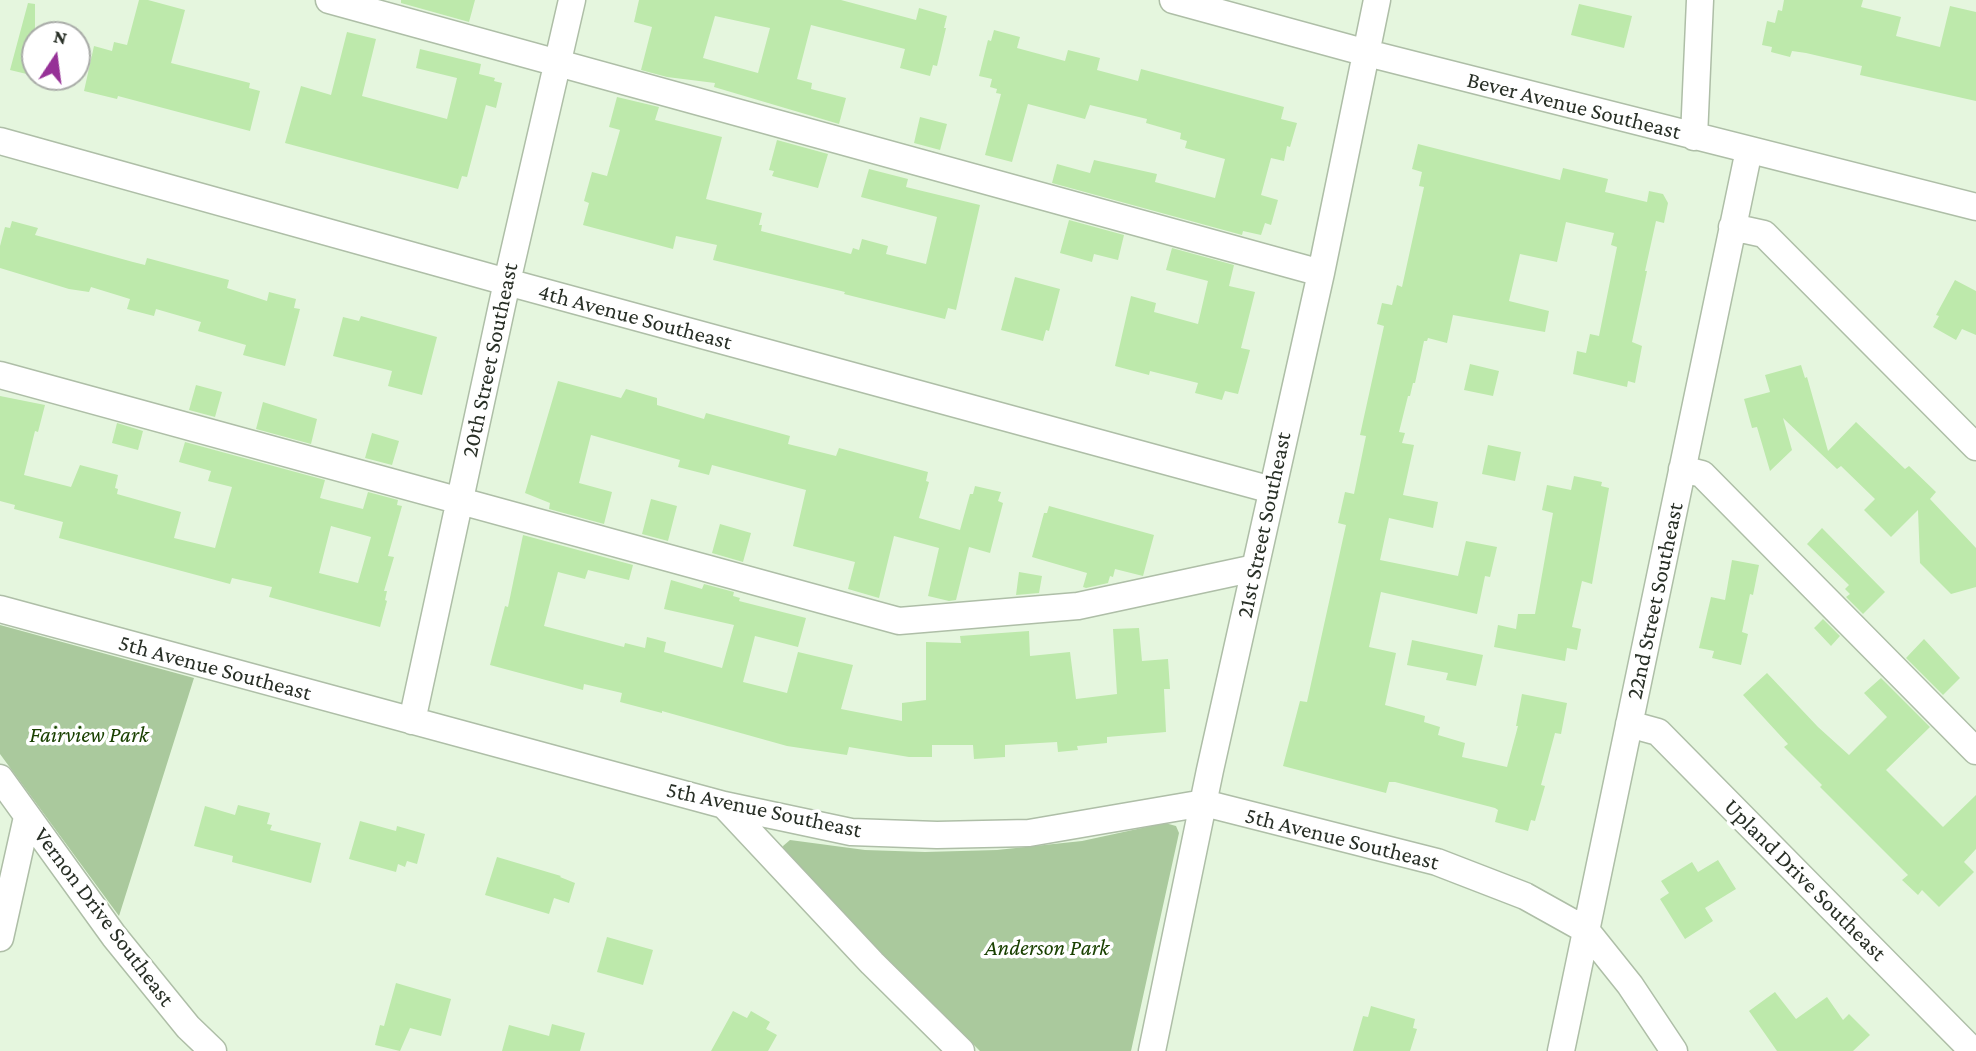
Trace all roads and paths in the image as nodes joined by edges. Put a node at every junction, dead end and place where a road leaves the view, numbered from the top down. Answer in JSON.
{"nodes":[{"id":1,"x":329,"y":0,"type":"edge"},
{"id":2,"x":572,"y":0,"type":"edge"},
{"id":3,"x":1173,"y":0,"type":"edge"},
{"id":4,"x":1377,"y":0,"type":"edge"},
{"id":5,"x":1700,"y":0,"type":"edge"},
{"id":6,"x":1367,"y":53,"type":"junction"},
{"id":7,"x":557,"y":63,"type":"junction"},
{"id":8,"x":1694,"y":136,"type":"junction"},
{"id":9,"x":0,"y":141,"type":"edge"},
{"id":10,"x":1749,"y":150,"type":"junction"},
{"id":11,"x":1976,"y":207,"type":"edge"},
{"id":12,"x":1732,"y":227,"type":"junction"},
{"id":13,"x":1321,"y":273,"type":"junction"},
{"id":14,"x":507,"y":282,"type":"junction"},
{"id":15,"x":0,"y":375,"type":"edge"},
{"id":16,"x":1976,"y":447,"type":"edge"},
{"id":17,"x":1682,"y":469,"type":"junction"},
{"id":18,"x":1272,"y":490,"type":"junction"},
{"id":19,"x":459,"y":502,"type":"junction"},
{"id":20,"x":1255,"y":568,"type":"junction"},
{"id":21,"x":0,"y":609,"type":"edge"},
{"id":22,"x":412,"y":721,"type":"junction"},
{"id":23,"x":1629,"y":723,"type":"junction"},
{"id":24,"x":1976,"y":751,"type":"edge"},
{"id":25,"x":0,"y":778,"type":"edge"},
{"id":26,"x":1203,"y":803,"type":"junction"},
{"id":27,"x":724,"y":805,"type":"junction"},
{"id":28,"x":27,"y":817,"type":"junction"},
{"id":29,"x":1586,"y":930,"type":"junction"},
{"id":30,"x":0,"y":938,"type":"edge"},
{"id":31,"x":213,"y":1051,"type":"edge"},
{"id":32,"x":961,"y":1051,"type":"edge"},
{"id":33,"x":1152,"y":1051,"type":"edge"},
{"id":34,"x":1561,"y":1051,"type":"edge"},
{"id":35,"x":1674,"y":1051,"type":"edge"},
{"id":36,"x":1973,"y":1051,"type":"edge"}],
"edges":[{"from":1,"to":7,"type":"street"},
{"from":2,"to":7,"type":"street","name":"20th Street Southeast"},
{"from":3,"to":6,"type":"street","name":"Bever Avenue Southeast"},
{"from":4,"to":6,"type":"street","name":"21st Street Southeast"},
{"from":5,"to":8,"type":"street"},
{"from":6,"to":8,"type":"street","name":"Bever Avenue Southeast"},
{"from":6,"to":13,"type":"street","name":"21st Street Southeast"},
{"from":7,"to":13,"type":"street"},
{"from":7,"to":14,"type":"street","name":"20th Street Southeast"},
{"from":8,"to":10,"type":"street","name":"Bever Avenue Southeast"},
{"from":9,"to":14,"type":"street","name":"4th Avenue Southeast"},
{"from":10,"to":11,"type":"street","name":"Bever Avenue Southeast"},
{"from":10,"to":12,"type":"street","name":"22nd Street Southeast"},
{"from":12,"to":16,"type":"street"},
{"from":12,"to":17,"type":"street","name":"22nd Street Southeast"},
{"from":13,"to":18,"type":"street","name":"21st Street Southeast"},
{"from":14,"to":18,"type":"street","name":"4th Avenue Southeast"},
{"from":14,"to":19,"type":"street","name":"20th Street Southeast"},
{"from":15,"to":19,"type":"street"},
{"from":17,"to":23,"type":"street","name":"22nd Street Southeast"},
{"from":17,"to":24,"type":"street"},
{"from":18,"to":20,"type":"street","name":"21st Street Southeast"},
{"from":19,"to":20,"type":"street"},
{"from":19,"to":22,"type":"street","name":"20th Street Southeast"},
{"from":20,"to":26,"type":"street","name":"21st Street Southeast"},
{"from":21,"to":22,"type":"street","name":"5th Avenue Southeast"},
{"from":22,"to":27,"type":"street","name":"5th Avenue Southeast"},
{"from":23,"to":29,"type":"street","name":"22nd Street Southeast"},
{"from":23,"to":36,"type":"street","name":"Upland Drive Southeast"},
{"from":25,"to":28,"type":"street","name":"Vernon Drive Southeast"},
{"from":26,"to":27,"type":"street","name":"5th Avenue Southeast"},
{"from":26,"to":29,"type":"street","name":"5th Avenue Southeast"},
{"from":26,"to":33,"type":"street","name":"21st Street Southeast"},
{"from":27,"to":32,"type":"street"},
{"from":28,"to":30,"type":"street"},
{"from":28,"to":31,"type":"street","name":"Vernon Drive Southeast"},
{"from":29,"to":34,"type":"street","name":"22nd Street Southeast"},
{"from":29,"to":35,"type":"street","name":"5th Avenue Southeast"}]}
